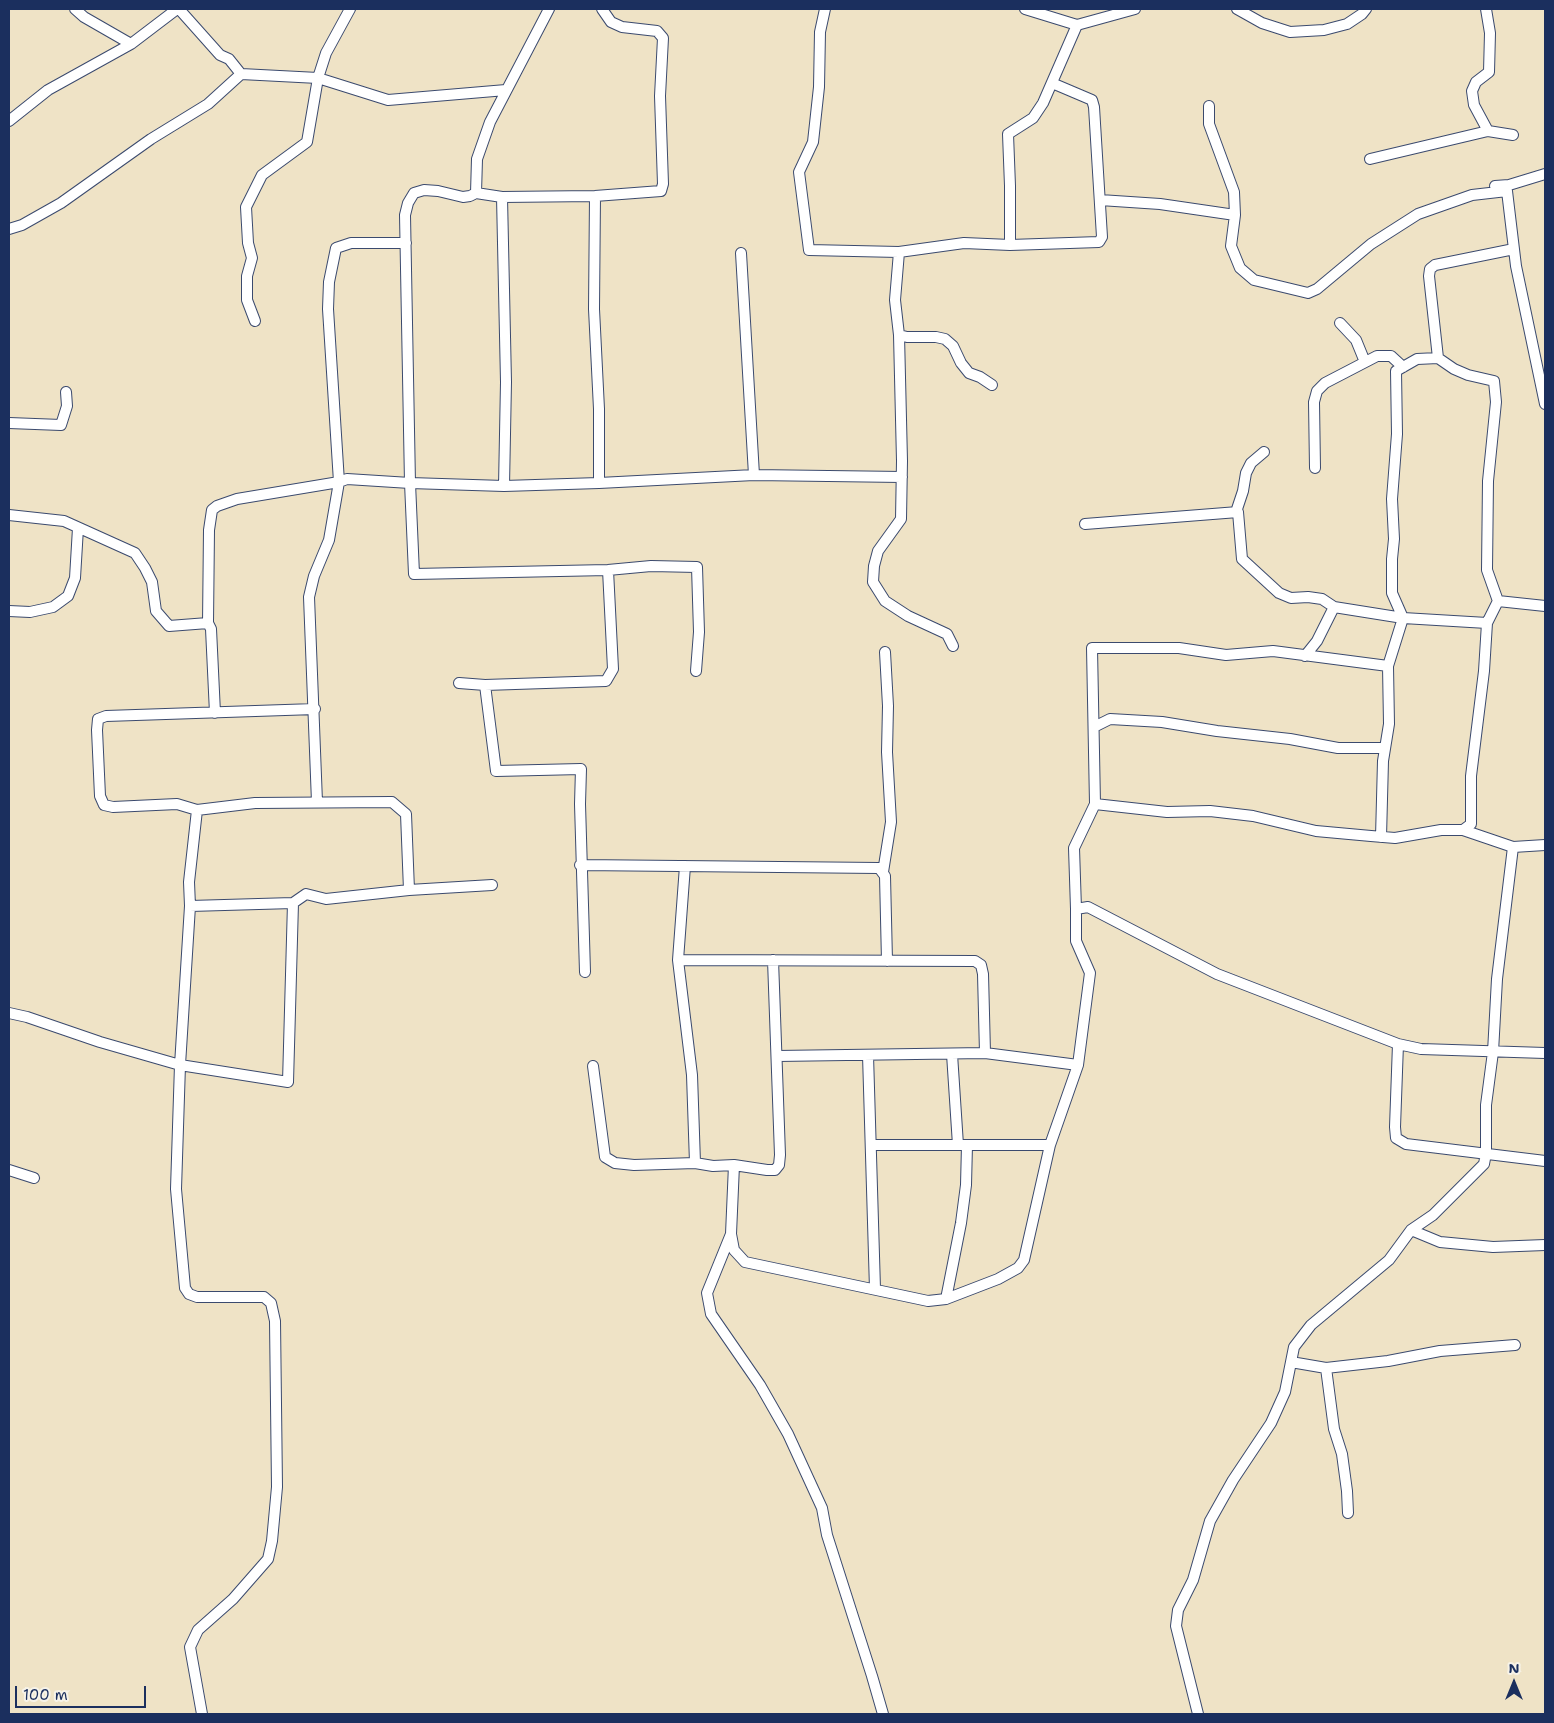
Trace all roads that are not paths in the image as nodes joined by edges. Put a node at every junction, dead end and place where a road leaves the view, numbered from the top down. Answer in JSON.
{"nodes":[{"id":1,"x":75,"y":9,"type":"edge"},
{"id":2,"x":178,"y":9,"type":"edge"},
{"id":3,"x":350,"y":9,"type":"edge"},
{"id":4,"x":549,"y":9,"type":"edge"},
{"id":5,"x":602,"y":9,"type":"edge"},
{"id":6,"x":825,"y":9,"type":"edge"},
{"id":7,"x":1025,"y":9,"type":"edge"},
{"id":8,"x":1058,"y":9,"type":"edge"},
{"id":9,"x":1135,"y":9,"type":"edge"},
{"id":10,"x":1237,"y":9,"type":"edge"},
{"id":11,"x":1366,"y":9,"type":"edge"},
{"id":12,"x":1486,"y":9,"type":"edge"},
{"id":13,"x":1072,"y":24,"type":"junction"},
{"id":14,"x":131,"y":44,"type":"junction"},
{"id":15,"x":241,"y":74,"type":"junction"},
{"id":16,"x":318,"y":78,"type":"junction"},
{"id":17,"x":1052,"y":83,"type":"junction"},
{"id":18,"x":506,"y":90,"type":"junction"},
{"id":19,"x":1209,"y":106,"type":"dead end"},
{"id":20,"x":9,"y":120,"type":"edge"},
{"id":21,"x":1488,"y":131,"type":"junction"},
{"id":22,"x":1513,"y":135,"type":"dead end"},
{"id":23,"x":1370,"y":159,"type":"dead end"},
{"id":24,"x":1545,"y":174,"type":"edge"},
{"id":25,"x":1483,"y":187,"type":"dead end"},
{"id":26,"x":476,"y":193,"type":"junction"},
{"id":27,"x":595,"y":196,"type":"junction"},
{"id":28,"x":502,"y":197,"type":"junction"},
{"id":29,"x":1100,"y":200,"type":"junction"},
{"id":30,"x":1235,"y":215,"type":"junction"},
{"id":31,"x":9,"y":229,"type":"edge"},
{"id":32,"x":406,"y":242,"type":"junction"},
{"id":33,"x":1010,"y":245,"type":"junction"},
{"id":34,"x":1514,"y":248,"type":"junction"},
{"id":35,"x":900,"y":252,"type":"junction"},
{"id":36,"x":741,"y":253,"type":"dead end"},
{"id":37,"x":255,"y":320,"type":"dead end"},
{"id":38,"x":1340,"y":324,"type":"dead end"},
{"id":39,"x":899,"y":334,"type":"junction"},
{"id":40,"x":1438,"y":358,"type":"junction"},
{"id":41,"x":1365,"y":362,"type":"junction"},
{"id":42,"x":1403,"y":367,"type":"junction"},
{"id":43,"x":992,"y":386,"type":"dead end"},
{"id":44,"x":66,"y":392,"type":"dead end"},
{"id":45,"x":1545,"y":404,"type":"edge"},
{"id":46,"x":9,"y":423,"type":"edge"},
{"id":47,"x":1264,"y":452,"type":"dead end"},
{"id":48,"x":1315,"y":468,"type":"dead end"},
{"id":49,"x":754,"y":475,"type":"junction"},
{"id":50,"x":902,"y":477,"type":"junction"},
{"id":51,"x":339,"y":482,"type":"junction"},
{"id":52,"x":410,"y":483,"type":"junction"},
{"id":53,"x":599,"y":483,"type":"junction"},
{"id":54,"x":504,"y":486,"type":"junction"},
{"id":55,"x":1236,"y":512,"type":"junction"},
{"id":56,"x":9,"y":515,"type":"edge"},
{"id":57,"x":1085,"y":524,"type":"dead end"},
{"id":58,"x":78,"y":528,"type":"junction"},
{"id":59,"x":608,"y":570,"type":"junction"},
{"id":60,"x":1498,"y":601,"type":"junction"},
{"id":61,"x":1545,"y":606,"type":"edge"},
{"id":62,"x":1334,"y":607,"type":"junction"},
{"id":63,"x":9,"y":611,"type":"edge"},
{"id":64,"x":1403,"y":618,"type":"junction"},
{"id":65,"x":208,"y":623,"type":"junction"},
{"id":66,"x":1487,"y":623,"type":"junction"},
{"id":67,"x":953,"y":646,"type":"dead end"},
{"id":68,"x":885,"y":652,"type":"dead end"},
{"id":69,"x":1305,"y":656,"type":"junction"},
{"id":70,"x":1388,"y":666,"type":"junction"},
{"id":71,"x":696,"y":671,"type":"dead end"},
{"id":72,"x":459,"y":683,"type":"dead end"},
{"id":73,"x":485,"y":685,"type":"junction"},
{"id":74,"x":315,"y":709,"type":"junction"},
{"id":75,"x":215,"y":712,"type":"junction"},
{"id":76,"x":1094,"y":727,"type":"junction"},
{"id":77,"x":1385,"y":748,"type":"junction"},
{"id":78,"x":317,"y":802,"type":"junction"},
{"id":79,"x":1095,"y":804,"type":"junction"},
{"id":80,"x":197,"y":810,"type":"junction"},
{"id":81,"x":1463,"y":830,"type":"junction"},
{"id":82,"x":1381,"y":837,"type":"junction"},
{"id":83,"x":1545,"y":845,"type":"edge"},
{"id":84,"x":1513,"y":847,"type":"junction"},
{"id":85,"x":581,"y":865,"type":"junction"},
{"id":86,"x":685,"y":866,"type":"junction"},
{"id":87,"x":882,"y":872,"type":"junction"},
{"id":88,"x":492,"y":886,"type":"dead end"},
{"id":89,"x":409,"y":890,"type":"junction"},
{"id":90,"x":293,"y":903,"type":"junction"},
{"id":91,"x":190,"y":906,"type":"junction"},
{"id":92,"x":1076,"y":909,"type":"junction"},
{"id":93,"x":678,"y":960,"type":"junction"},
{"id":94,"x":774,"y":960,"type":"junction"},
{"id":95,"x":887,"y":961,"type":"junction"},
{"id":96,"x":585,"y":972,"type":"dead end"},
{"id":97,"x":9,"y":1013,"type":"edge"},
{"id":98,"x":1398,"y":1044,"type":"junction"},
{"id":99,"x":1493,"y":1052,"type":"junction"},
{"id":100,"x":985,"y":1053,"type":"junction"},
{"id":101,"x":1545,"y":1053,"type":"edge"},
{"id":102,"x":952,"y":1054,"type":"junction"},
{"id":103,"x":868,"y":1055,"type":"junction"},
{"id":104,"x":777,"y":1056,"type":"junction"},
{"id":105,"x":180,"y":1065,"type":"junction"},
{"id":106,"x":1078,"y":1065,"type":"junction"},
{"id":107,"x":593,"y":1066,"type":"dead end"},
{"id":108,"x":871,"y":1145,"type":"junction"},
{"id":109,"x":962,"y":1145,"type":"junction"},
{"id":110,"x":1050,"y":1145,"type":"junction"},
{"id":111,"x":1486,"y":1153,"type":"junction"},
{"id":112,"x":1545,"y":1161,"type":"edge"},
{"id":113,"x":695,"y":1163,"type":"junction"},
{"id":114,"x":734,"y":1166,"type":"junction"},
{"id":115,"x":9,"y":1170,"type":"edge"},
{"id":116,"x":34,"y":1178,"type":"dead end"},
{"id":117,"x":1411,"y":1230,"type":"junction"},
{"id":118,"x":731,"y":1234,"type":"junction"},
{"id":119,"x":1545,"y":1245,"type":"edge"},
{"id":120,"x":875,"y":1289,"type":"junction"},
{"id":121,"x":946,"y":1299,"type":"junction"},
{"id":122,"x":1515,"y":1345,"type":"dead end"},
{"id":123,"x":1291,"y":1362,"type":"junction"},
{"id":124,"x":1326,"y":1368,"type":"junction"},
{"id":125,"x":1348,"y":1513,"type":"dead end"},
{"id":126,"x":202,"y":1714,"type":"edge"},
{"id":127,"x":883,"y":1714,"type":"edge"},
{"id":128,"x":1198,"y":1714,"type":"edge"}],
"edges":[{"from":1,"to":14,"type":"street"},
{"from":2,"to":14,"type":"street"},
{"from":2,"to":15,"type":"street"},
{"from":3,"to":16,"type":"street"},
{"from":4,"to":18,"type":"street"},
{"from":5,"to":27,"type":"street"},
{"from":6,"to":35,"type":"street"},
{"from":7,"to":13,"type":"street"},
{"from":8,"to":13,"type":"street"},
{"from":9,"to":13,"type":"street"},
{"from":10,"to":11,"type":"street"},
{"from":12,"to":21,"type":"street"},
{"from":13,"to":17,"type":"street"},
{"from":14,"to":20,"type":"street"},
{"from":15,"to":16,"type":"street"},
{"from":15,"to":31,"type":"street"},
{"from":16,"to":18,"type":"street"},
{"from":16,"to":37,"type":"street"},
{"from":17,"to":29,"type":"street"},
{"from":17,"to":33,"type":"street"},
{"from":18,"to":26,"type":"street"},
{"from":19,"to":30,"type":"street"},
{"from":21,"to":22,"type":"street"},
{"from":21,"to":23,"type":"street"},
{"from":24,"to":25,"type":"street"},
{"from":26,"to":28,"type":"street"},
{"from":26,"to":32,"type":"street"},
{"from":27,"to":28,"type":"street"},
{"from":27,"to":53,"type":"street"},
{"from":28,"to":54,"type":"street"},
{"from":29,"to":30,"type":"street"},
{"from":29,"to":33,"type":"street"},
{"from":30,"to":34,"type":"street"},
{"from":32,"to":51,"type":"street"},
{"from":32,"to":52,"type":"street"},
{"from":33,"to":35,"type":"street"},
{"from":34,"to":40,"type":"street"},
{"from":34,"to":45,"type":"street"},
{"from":35,"to":39,"type":"street"},
{"from":36,"to":49,"type":"street"},
{"from":38,"to":41,"type":"street"},
{"from":39,"to":43,"type":"street"},
{"from":39,"to":50,"type":"street"},
{"from":40,"to":42,"type":"street"},
{"from":40,"to":60,"type":"street"},
{"from":41,"to":42,"type":"street"},
{"from":41,"to":48,"type":"street"},
{"from":42,"to":64,"type":"street"},
{"from":44,"to":46,"type":"street"},
{"from":47,"to":55,"type":"street"},
{"from":49,"to":50,"type":"street"},
{"from":49,"to":53,"type":"street"},
{"from":50,"to":67,"type":"street"},
{"from":51,"to":52,"type":"street"},
{"from":51,"to":65,"type":"street"},
{"from":51,"to":74,"type":"street"},
{"from":52,"to":54,"type":"street"},
{"from":52,"to":59,"type":"street"},
{"from":53,"to":54,"type":"street"},
{"from":55,"to":57,"type":"street"},
{"from":55,"to":62,"type":"street"},
{"from":56,"to":58,"type":"street"},
{"from":58,"to":63,"type":"street"},
{"from":58,"to":65,"type":"street"},
{"from":59,"to":71,"type":"street"},
{"from":59,"to":73,"type":"street"},
{"from":60,"to":61,"type":"street"},
{"from":60,"to":66,"type":"street"},
{"from":62,"to":64,"type":"street"},
{"from":62,"to":69,"type":"street"},
{"from":64,"to":66,"type":"street"},
{"from":64,"to":70,"type":"street"},
{"from":65,"to":75,"type":"street"},
{"from":66,"to":81,"type":"street"},
{"from":68,"to":87,"type":"street"},
{"from":69,"to":70,"type":"street"},
{"from":69,"to":76,"type":"street"},
{"from":70,"to":77,"type":"street"},
{"from":72,"to":73,"type":"street"},
{"from":73,"to":85,"type":"street"},
{"from":74,"to":75,"type":"street"},
{"from":74,"to":78,"type":"street"},
{"from":75,"to":80,"type":"street"},
{"from":76,"to":77,"type":"street"},
{"from":76,"to":79,"type":"street"},
{"from":77,"to":82,"type":"street"},
{"from":78,"to":80,"type":"street"},
{"from":78,"to":89,"type":"street"},
{"from":79,"to":82,"type":"street"},
{"from":79,"to":92,"type":"street"},
{"from":80,"to":91,"type":"street"},
{"from":81,"to":82,"type":"street"},
{"from":81,"to":84,"type":"street"},
{"from":83,"to":84,"type":"street"},
{"from":84,"to":99,"type":"street"},
{"from":85,"to":86,"type":"street"},
{"from":85,"to":96,"type":"street"},
{"from":86,"to":87,"type":"street"},
{"from":86,"to":93,"type":"street"},
{"from":87,"to":95,"type":"street"},
{"from":88,"to":89,"type":"street"},
{"from":89,"to":90,"type":"street"},
{"from":90,"to":91,"type":"street"},
{"from":90,"to":105,"type":"street"},
{"from":91,"to":105,"type":"street"},
{"from":92,"to":98,"type":"street"},
{"from":92,"to":106,"type":"street"},
{"from":93,"to":94,"type":"street"},
{"from":93,"to":113,"type":"street"},
{"from":94,"to":95,"type":"street"},
{"from":94,"to":104,"type":"street"},
{"from":95,"to":100,"type":"street"},
{"from":97,"to":105,"type":"street"},
{"from":98,"to":99,"type":"street"},
{"from":98,"to":111,"type":"street"},
{"from":99,"to":101,"type":"street"},
{"from":99,"to":111,"type":"street"},
{"from":100,"to":102,"type":"street"},
{"from":100,"to":106,"type":"street"},
{"from":102,"to":103,"type":"street"},
{"from":102,"to":109,"type":"street"},
{"from":103,"to":104,"type":"street"},
{"from":103,"to":108,"type":"street"},
{"from":104,"to":114,"type":"street"},
{"from":105,"to":126,"type":"street"},
{"from":106,"to":110,"type":"street"},
{"from":107,"to":113,"type":"street"},
{"from":108,"to":109,"type":"street"},
{"from":108,"to":120,"type":"street"},
{"from":109,"to":110,"type":"street"},
{"from":109,"to":121,"type":"street"},
{"from":110,"to":121,"type":"street"},
{"from":111,"to":112,"type":"street"},
{"from":111,"to":117,"type":"street"},
{"from":113,"to":114,"type":"street"},
{"from":114,"to":118,"type":"street"},
{"from":115,"to":116,"type":"street"},
{"from":117,"to":119,"type":"street"},
{"from":117,"to":123,"type":"street"},
{"from":118,"to":120,"type":"street"},
{"from":118,"to":127,"type":"street"},
{"from":120,"to":121,"type":"street"},
{"from":122,"to":124,"type":"street"},
{"from":123,"to":124,"type":"street"},
{"from":123,"to":128,"type":"street"},
{"from":124,"to":125,"type":"street"}]}
